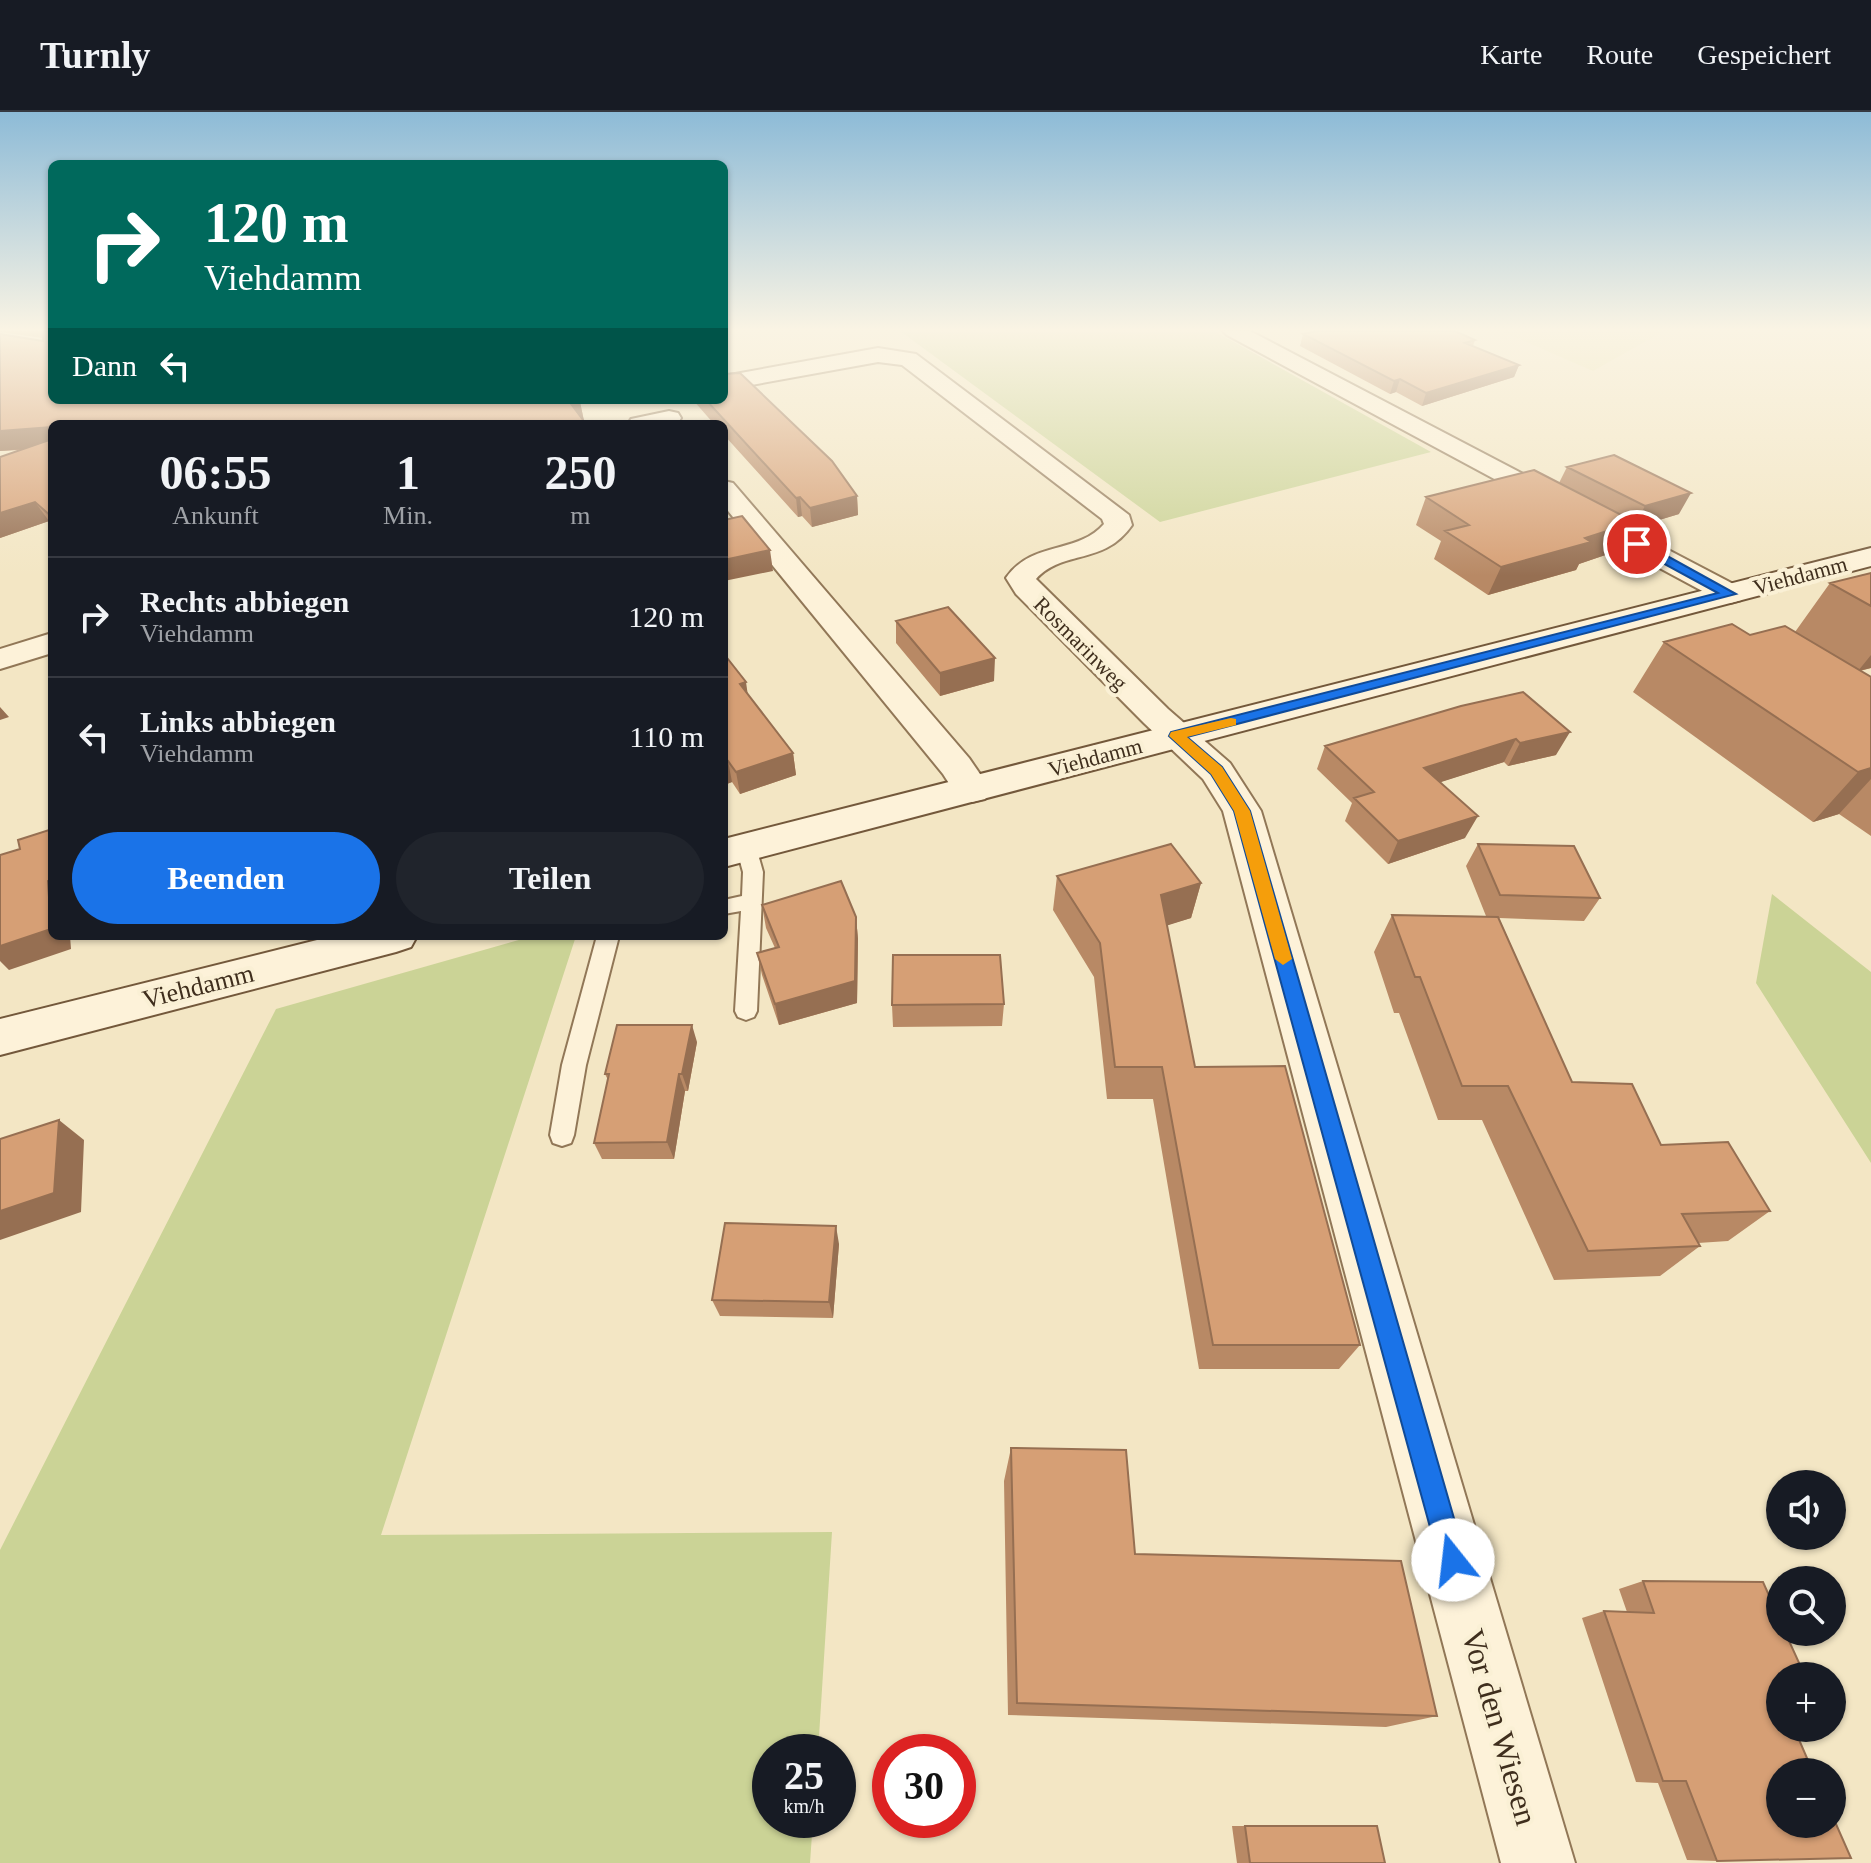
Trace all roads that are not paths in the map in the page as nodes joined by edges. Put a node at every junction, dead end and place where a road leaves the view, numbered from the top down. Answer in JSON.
{"nodes":[{"id":1,"x":979,"y":413,"type":"edge"},
{"id":2,"x":1388,"y":413,"type":"edge"},
{"id":3,"x":733,"y":514,"type":"edge"},
{"id":4,"x":1871,"y":557,"type":"edge"},
{"id":5,"x":1730,"y":594,"type":"junction"},
{"id":6,"x":48,"y":644,"type":"edge"},
{"id":7,"x":0,"y":659,"type":"edge"},
{"id":8,"x":1176,"y":736,"type":"junction"},
{"id":9,"x":972,"y":790,"type":"junction"},
{"id":10,"x":735,"y":850,"type":"edge"},
{"id":11,"x":752,"y":901,"type":"junction"},
{"id":12,"x":728,"y":906,"type":"edge"},
{"id":13,"x":380,"y":940,"type":"edge"},
{"id":14,"x":607,"y":940,"type":"edge"},
{"id":15,"x":746,"y":1011,"type":"dead end"},
{"id":16,"x":0,"y":1037,"type":"edge"},
{"id":17,"x":562,"y":1135,"type":"dead end"},
{"id":18,"x":1538,"y":1863,"type":"edge"}],
"edges":[{"from":1,"to":8,"type":"street","name":"Rosmarinweg"},
{"from":2,"to":5,"type":"street","name":"Viehdamm"},
{"from":3,"to":9,"type":"street"},
{"from":4,"to":5,"type":"street","name":"Viehdamm"},
{"from":5,"to":8,"type":"street","name":"Viehdamm"},
{"from":6,"to":7,"type":"street"},
{"from":8,"to":9,"type":"street","name":"Viehdamm"},
{"from":8,"to":18,"type":"street","name":"Vor den Wiesen"},
{"from":9,"to":10,"type":"street","name":"Viehdamm"},
{"from":10,"to":11,"type":"lane"},
{"from":11,"to":12,"type":"lane"},
{"from":11,"to":15,"type":"lane"},
{"from":13,"to":16,"type":"street","name":"Viehdamm"},
{"from":14,"to":17,"type":"lane"}]}
